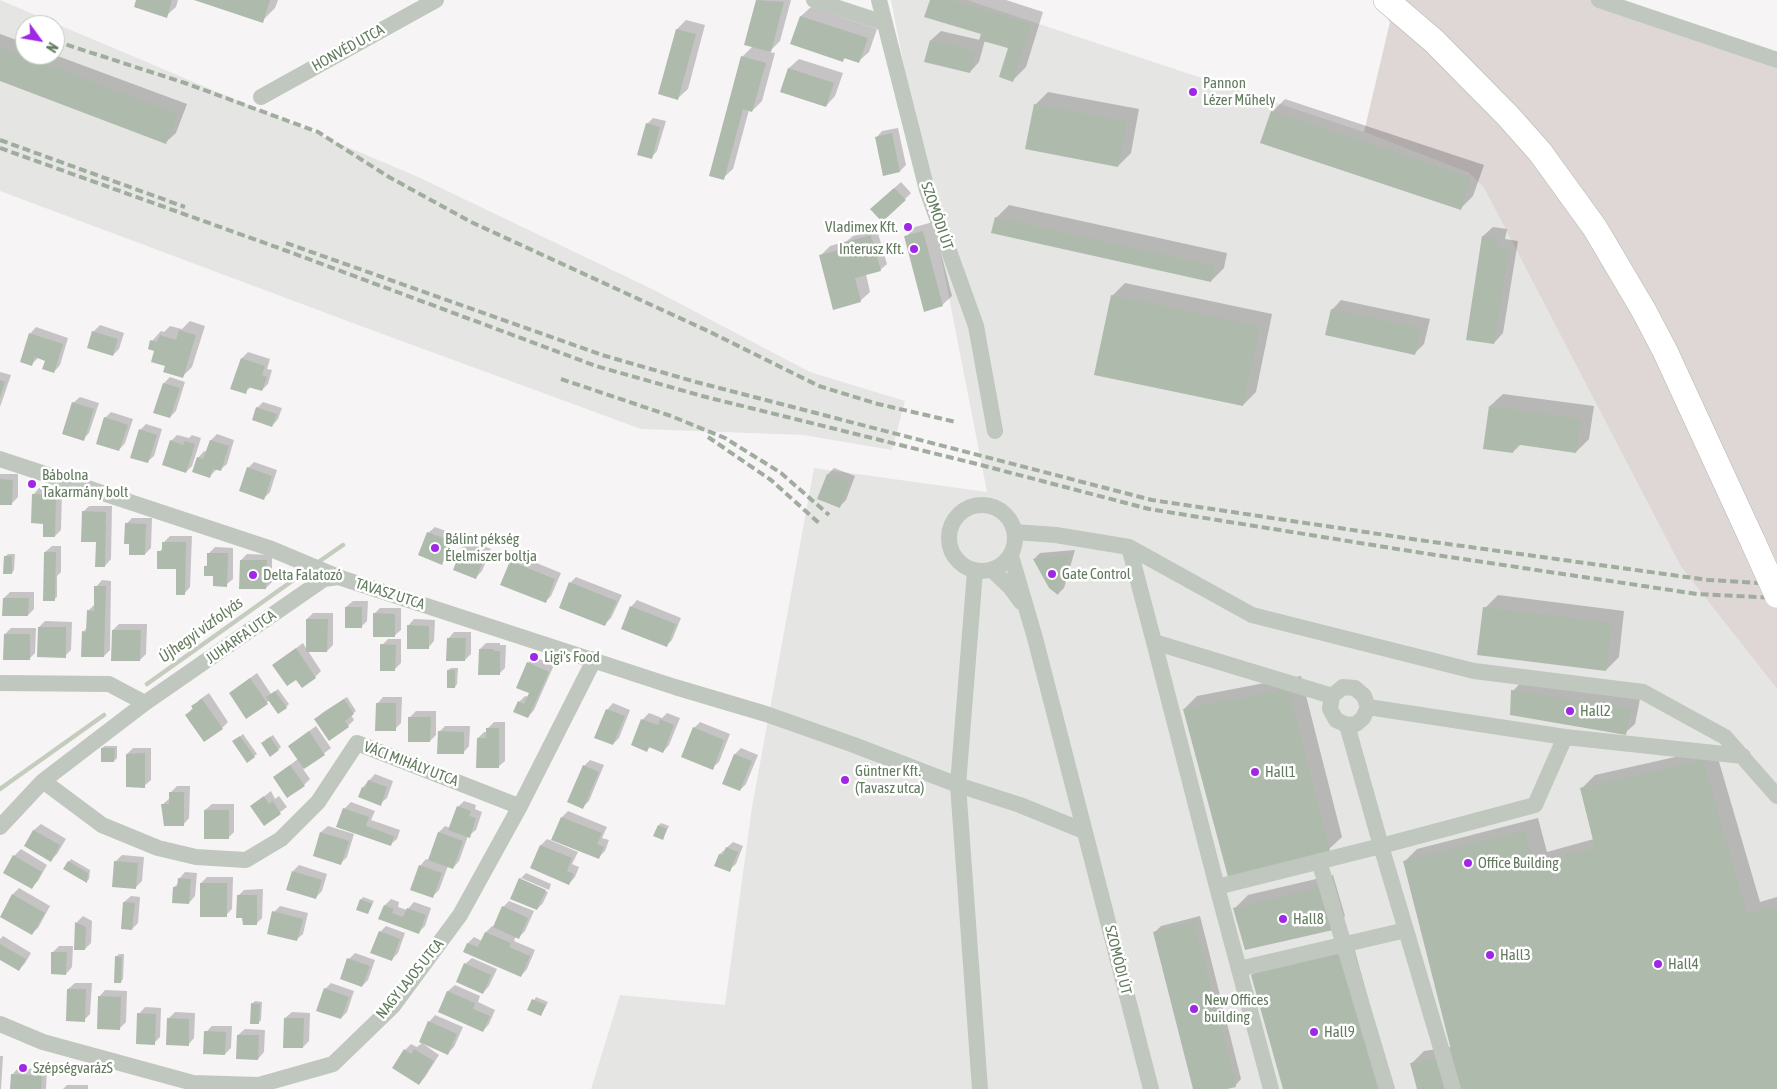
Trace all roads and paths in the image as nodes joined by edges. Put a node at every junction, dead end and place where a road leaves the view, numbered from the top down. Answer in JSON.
{"nodes":[{"id":1,"x":436,"y":0,"type":"edge"},
{"id":2,"x":814,"y":0,"type":"edge"},
{"id":3,"x":879,"y":0,"type":"edge"},
{"id":4,"x":1386,"y":0,"type":"edge"},
{"id":5,"x":1599,"y":0,"type":"edge"},
{"id":6,"x":884,"y":23,"type":"junction"},
{"id":7,"x":1777,"y":60,"type":"edge"},
{"id":8,"x":261,"y":97,"type":"dead end"},
{"id":9,"x":995,"y":431,"type":"dead end"},
{"id":10,"x":0,"y":459,"type":"edge"},
{"id":11,"x":1015,"y":532,"type":"junction"},
{"id":12,"x":1129,"y":547,"type":"junction"},
{"id":13,"x":1011,"y":556,"type":"junction"},
{"id":14,"x":992,"y":570,"type":"junction"},
{"id":15,"x":975,"y":571,"type":"junction"},
{"id":16,"x":338,"y":577,"type":"junction"},
{"id":17,"x":1777,"y":595,"type":"edge"},
{"id":18,"x":1027,"y":609,"type":"junction"},
{"id":19,"x":1154,"y":642,"type":"junction"},
{"id":20,"x":590,"y":659,"type":"junction"},
{"id":21,"x":0,"y":683,"type":"edge"},
{"id":22,"x":1332,"y":696,"type":"junction"},
{"id":23,"x":145,"y":703,"type":"junction"},
{"id":24,"x":1368,"y":707,"type":"junction"},
{"id":25,"x":1347,"y":725,"type":"junction"},
{"id":26,"x":1565,"y":737,"type":"junction"},
{"id":27,"x":1743,"y":756,"type":"junction"},
{"id":28,"x":43,"y":781,"type":"junction"},
{"id":29,"x":958,"y":785,"type":"junction"},
{"id":30,"x":1777,"y":796,"type":"edge"},
{"id":31,"x":518,"y":808,"type":"junction"},
{"id":32,"x":0,"y":827,"type":"edge"},
{"id":33,"x":1084,"y":831,"type":"junction"},
{"id":34,"x":1381,"y":846,"type":"junction"},
{"id":35,"x":1319,"y":861,"type":"junction"},
{"id":36,"x":1217,"y":886,"type":"junction"},
{"id":37,"x":1406,"y":930,"type":"junction"},
{"id":38,"x":1344,"y":944,"type":"junction"},
{"id":39,"x":1239,"y":969,"type":"junction"},
{"id":40,"x":0,"y":1024,"type":"edge"},
{"id":41,"x":980,"y":1089,"type":"edge"},
{"id":42,"x":1151,"y":1089,"type":"edge"},
{"id":43,"x":1271,"y":1089,"type":"edge"},
{"id":44,"x":1387,"y":1089,"type":"edge"},
{"id":45,"x":1453,"y":1089,"type":"edge"}],
"edges":[{"from":1,"to":8,"type":"street","name":"HONVÉD UTCA"},
{"from":2,"to":6,"type":"street"},
{"from":3,"to":6,"type":"street","name":"SZOMÓDI ÚT"},
{"from":4,"to":17,"type":"main road","bridge":true},
{"from":5,"to":7,"type":"street"},
{"from":6,"to":9,"type":"street","name":"SZOMÓDI ÚT"},
{"from":10,"to":16,"type":"street","name":"TAVASZ UTCA"},
{"from":11,"to":12,"type":"street"},
{"from":11,"to":13,"type":"street"},
{"from":11,"to":15,"type":"street"},
{"from":12,"to":19,"type":"street"},
{"from":12,"to":27,"type":"street"},
{"from":13,"to":14,"type":"street"},
{"from":13,"to":18,"type":"street","name":"SZOMÓDI ÚT"},
{"from":14,"to":15,"type":"street"},
{"from":14,"to":18,"type":"street"},
{"from":15,"to":29,"type":"street"},
{"from":16,"to":20,"type":"street","name":"TAVASZ UTCA"},
{"from":16,"to":23,"type":"street","name":"JUHARFA UTCA"},
{"from":18,"to":33,"type":"street","name":"SZOMÓDI ÚT"},
{"from":19,"to":22,"type":"street"},
{"from":19,"to":36,"type":"street"},
{"from":20,"to":29,"type":"street","name":"TAVASZ UTCA"},
{"from":20,"to":31,"type":"street","name":"NAGY LAJOS UTCA"},
{"from":21,"to":23,"type":"street"},
{"from":22,"to":24,"type":"street"},
{"from":22,"to":25,"type":"street"},
{"from":23,"to":28,"type":"street","name":"JUHARFA UTCA"},
{"from":24,"to":25,"type":"street"},
{"from":24,"to":26,"type":"street"},
{"from":25,"to":34,"type":"street"},
{"from":26,"to":27,"type":"street"},
{"from":26,"to":34,"type":"street"},
{"from":27,"to":30,"type":"street"},
{"from":28,"to":31,"type":"street","name":"VÁCI MIHÁLY UTCA"},
{"from":28,"to":32,"type":"street","name":"JUHARFA UTCA"},
{"from":29,"to":33,"type":"street","name":"TAVASZ UTCA"},
{"from":29,"to":41,"type":"street"},
{"from":31,"to":40,"type":"street","name":"NAGY LAJOS UTCA"},
{"from":33,"to":42,"type":"street","name":"SZOMÓDI ÚT"},
{"from":34,"to":35,"type":"street"},
{"from":34,"to":37,"type":"street"},
{"from":35,"to":36,"type":"street"},
{"from":35,"to":38,"type":"street"},
{"from":36,"to":39,"type":"street"},
{"from":37,"to":38,"type":"street"},
{"from":37,"to":45,"type":"street"},
{"from":38,"to":39,"type":"street"},
{"from":38,"to":44,"type":"street"},
{"from":39,"to":43,"type":"street"}]}
